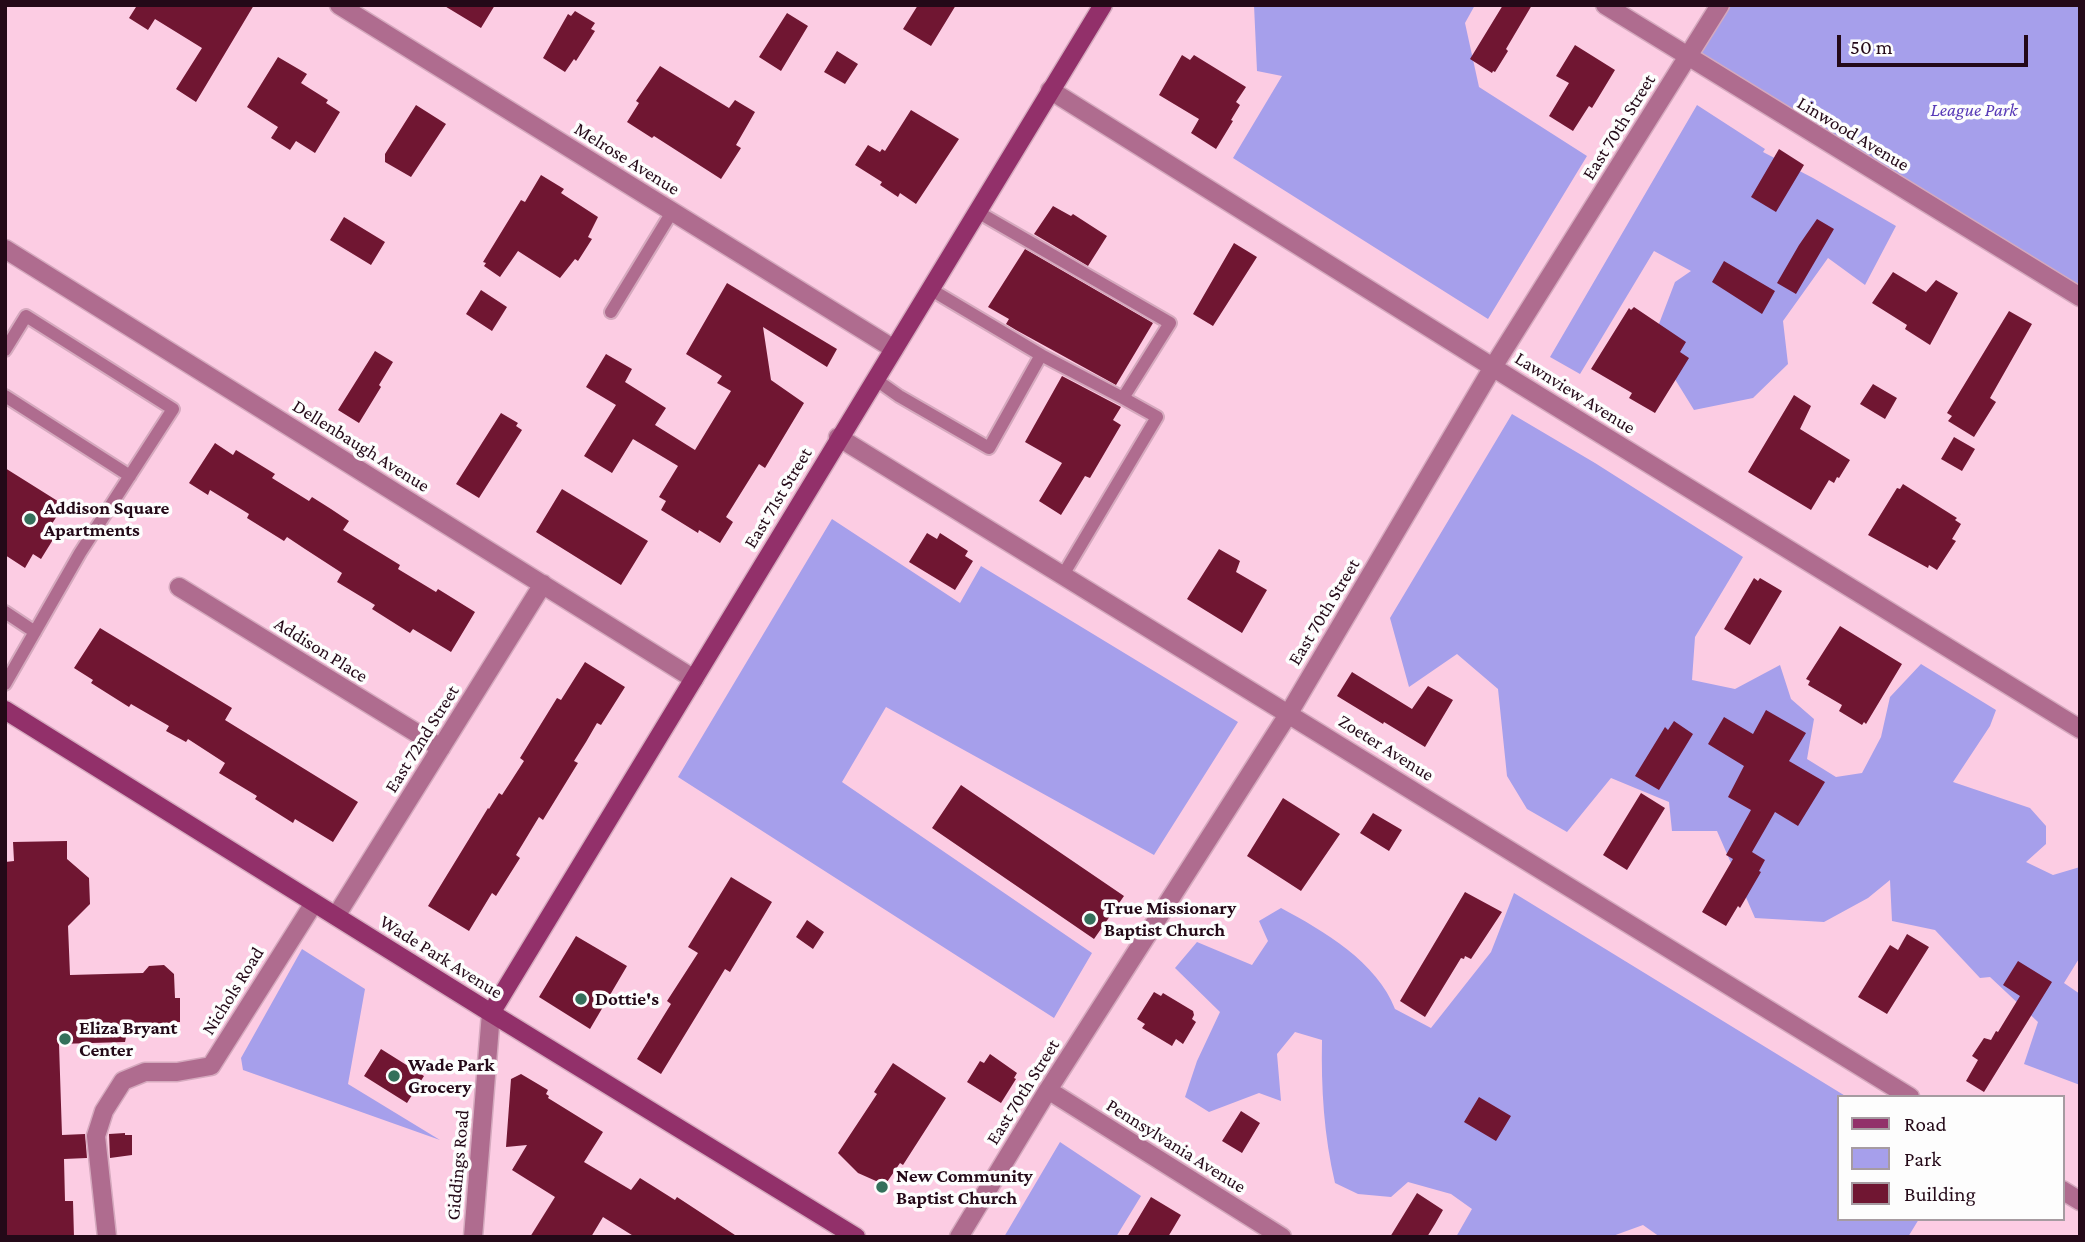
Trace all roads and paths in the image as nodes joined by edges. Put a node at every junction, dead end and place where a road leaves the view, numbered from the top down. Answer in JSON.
{"nodes":[{"id":1,"x":339,"y":5,"type":"edge"},
{"id":2,"x":1605,"y":5,"type":"edge"},
{"id":3,"x":1720,"y":5,"type":"edge"},
{"id":4,"x":1098,"y":7,"type":"edge"},
{"id":5,"x":1687,"y":57,"type":"junction"},
{"id":6,"x":1049,"y":90,"type":"junction"},
{"id":7,"x":976,"y":211,"type":"junction"},
{"id":8,"x":672,"y":212,"type":"junction"},
{"id":9,"x":5,"y":249,"type":"edge"},
{"id":10,"x":930,"y":289,"type":"junction"},
{"id":11,"x":2080,"y":297,"type":"edge"},
{"id":12,"x":611,"y":312,"type":"dead end"},
{"id":13,"x":894,"y":349,"type":"junction"},
{"id":14,"x":5,"y":350,"type":"edge"},
{"id":15,"x":1041,"y":355,"type":"junction"},
{"id":16,"x":1493,"y":367,"type":"junction"},
{"id":17,"x":875,"y":380,"type":"junction"},
{"id":18,"x":5,"y":396,"type":"edge"},
{"id":19,"x":1123,"y":398,"type":"junction"},
{"id":20,"x":838,"y":438,"type":"junction"},
{"id":21,"x":130,"y":476,"type":"junction"},
{"id":22,"x":1063,"y":575,"type":"junction"},
{"id":23,"x":543,"y":584,"type":"junction"},
{"id":24,"x":179,"y":587,"type":"dead end"},
{"id":25,"x":5,"y":612,"type":"edge"},
{"id":26,"x":35,"y":632,"type":"junction"},
{"id":27,"x":694,"y":679,"type":"junction"},
{"id":28,"x":5,"y":684,"type":"edge"},
{"id":29,"x":5,"y":710,"type":"edge"},
{"id":30,"x":1289,"y":713,"type":"junction"},
{"id":31,"x":2080,"y":729,"type":"edge"},
{"id":32,"x":441,"y":748,"type":"junction"},
{"id":33,"x":314,"y":903,"type":"junction"},
{"id":34,"x":336,"y":916,"type":"junction"},
{"id":35,"x":491,"y":1013,"type":"junction"},
{"id":36,"x":1048,"y":1090,"type":"junction"},
{"id":37,"x":1907,"y":1095,"type":"edge"},
{"id":38,"x":2064,"y":1191,"type":"edge"},
{"id":39,"x":2080,"y":1201,"type":"edge"},
{"id":40,"x":107,"y":1237,"type":"edge"},
{"id":41,"x":473,"y":1237,"type":"edge"},
{"id":42,"x":856,"y":1237,"type":"edge"},
{"id":43,"x":959,"y":1237,"type":"edge"},
{"id":44,"x":1282,"y":1237,"type":"edge"}],
"edges":[{"from":1,"to":8,"type":"street","name":"Melrose Avenue"},
{"from":2,"to":5,"type":"street","name":"Linwood Avenue"},
{"from":3,"to":5,"type":"street","name":"East 70th Street"},
{"from":4,"to":6,"type":"street","name":"East 71st Street"},
{"from":5,"to":11,"type":"street","name":"Linwood Avenue"},
{"from":5,"to":16,"type":"street","name":"East 70th Street"},
{"from":6,"to":7,"type":"street","name":"East 71st Street"},
{"from":6,"to":16,"type":"street","name":"Lawnview Avenue"},
{"from":7,"to":10,"type":"street","name":"East 71st Street"},
{"from":7,"to":19,"type":"lane"},
{"from":8,"to":12,"type":"lane"},
{"from":8,"to":13,"type":"street","name":"Melrose Avenue"},
{"from":9,"to":23,"type":"street","name":"Dellenbaugh Avenue"},
{"from":10,"to":13,"type":"street","name":"East 71st Street"},
{"from":10,"to":15,"type":"lane"},
{"from":13,"to":17,"type":"street","name":"East 71st Street"},
{"from":14,"to":21,"type":"lane"},
{"from":15,"to":17,"type":"lane"},
{"from":15,"to":19,"type":"lane"},
{"from":16,"to":30,"type":"street","name":"East 70th Street"},
{"from":16,"to":31,"type":"street","name":"Lawnview Avenue"},
{"from":17,"to":20,"type":"street","name":"East 71st Street"},
{"from":18,"to":21,"type":"lane"},
{"from":19,"to":22,"type":"lane"},
{"from":20,"to":22,"type":"street","name":"Zoeter Avenue"},
{"from":20,"to":27,"type":"street","name":"East 71st Street"},
{"from":21,"to":26,"type":"lane"},
{"from":22,"to":30,"type":"street","name":"Zoeter Avenue"},
{"from":23,"to":27,"type":"street","name":"Dellenbaugh Avenue"},
{"from":23,"to":32,"type":"street","name":"East 72nd Street"},
{"from":24,"to":32,"type":"street","name":"Addison Place"},
{"from":25,"to":26,"type":"lane"},
{"from":26,"to":28,"type":"lane"},
{"from":27,"to":35,"type":"street","name":"East 71st Street"},
{"from":29,"to":33,"type":"street","name":"Wade Park Avenue"},
{"from":30,"to":36,"type":"street","name":"East 70th Street"},
{"from":30,"to":37,"type":"street","name":"Zoeter Avenue"},
{"from":32,"to":34,"type":"street","name":"East 72nd Street"},
{"from":33,"to":34,"type":"street","name":"Wade Park Avenue"},
{"from":33,"to":40,"type":"street","name":"Nichols Road"},
{"from":34,"to":35,"type":"street","name":"Wade Park Avenue"},
{"from":35,"to":41,"type":"street","name":"Giddings Road"},
{"from":35,"to":42,"type":"street","name":"Wade Park Avenue"},
{"from":36,"to":43,"type":"street","name":"East 70th Street"},
{"from":36,"to":44,"type":"street","name":"Pennsylvania Avenue"},
{"from":38,"to":39,"type":"street"}]}
